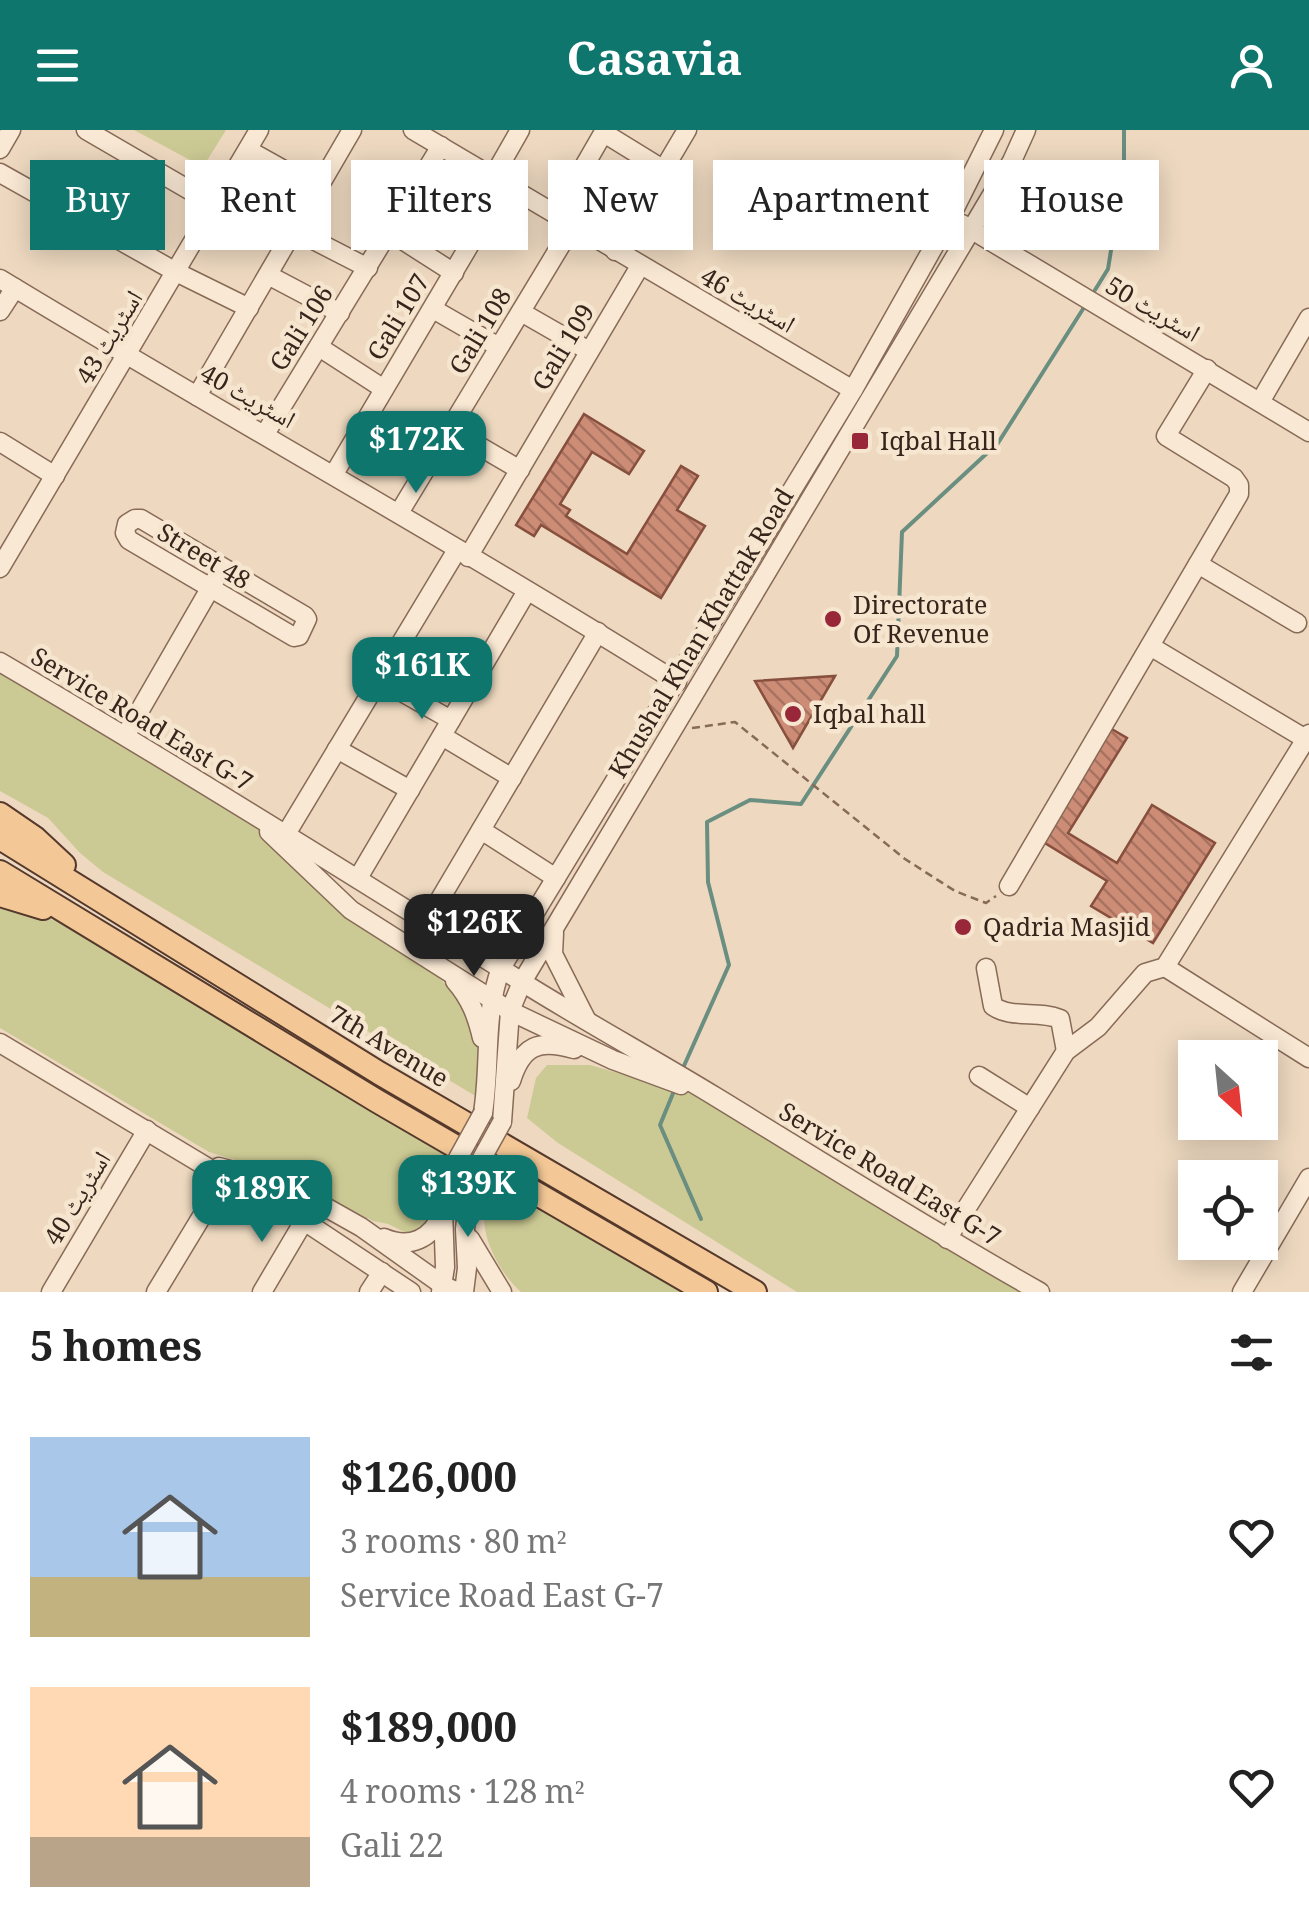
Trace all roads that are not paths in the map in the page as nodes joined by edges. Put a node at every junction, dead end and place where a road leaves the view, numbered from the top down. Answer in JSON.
{"nodes":[{"id":1,"x":11,"y":130,"type":"edge"},
{"id":2,"x":86,"y":130,"type":"edge"},
{"id":3,"x":260,"y":130,"type":"edge"},
{"id":4,"x":352,"y":130,"type":"edge"},
{"id":5,"x":520,"y":130,"type":"edge"},
{"id":6,"x":687,"y":130,"type":"edge"},
{"id":7,"x":994,"y":130,"type":"edge"},
{"id":8,"x":1026,"y":130,"type":"edge"},
{"id":9,"x":604,"y":131,"type":"edge"},
{"id":10,"x":428,"y":136,"type":"edge"},
{"id":11,"x":0,"y":149,"type":"edge"},
{"id":12,"x":248,"y":150,"type":"junction"},
{"id":13,"x":242,"y":160,"type":"edge"},
{"id":14,"x":266,"y":160,"type":"edge"},
{"id":15,"x":418,"y":160,"type":"edge"},
{"id":16,"x":465,"y":160,"type":"edge"},
{"id":17,"x":507,"y":160,"type":"edge"},
{"id":18,"x":587,"y":160,"type":"edge"},
{"id":19,"x":649,"y":160,"type":"edge"},
{"id":20,"x":670,"y":160,"type":"edge"},
{"id":21,"x":331,"y":166,"type":"edge"},
{"id":22,"x":0,"y":173,"type":"edge"},
{"id":23,"x":185,"y":188,"type":"edge"},
{"id":24,"x":964,"y":190,"type":"edge"},
{"id":25,"x":964,"y":225,"type":"edge"},
{"id":26,"x":972,"y":230,"type":"junction"},
{"id":27,"x":331,"y":249,"type":"edge"},
{"id":28,"x":189,"y":250,"type":"edge"},
{"id":29,"x":283,"y":250,"type":"edge"},
{"id":30,"x":379,"y":250,"type":"edge"},
{"id":31,"x":419,"y":250,"type":"edge"},
{"id":32,"x":465,"y":250,"type":"edge"},
{"id":33,"x":558,"y":250,"type":"edge"},
{"id":34,"x":931,"y":250,"type":"edge"},
{"id":35,"x":615,"y":251,"type":"edge"},
{"id":36,"x":640,"y":266,"type":"junction"},
{"id":37,"x":368,"y":268,"type":"junction"},
{"id":38,"x":176,"y":272,"type":"junction"},
{"id":39,"x":454,"y":272,"type":"junction"},
{"id":40,"x":268,"y":276,"type":"junction"},
{"id":41,"x":8,"y":283,"type":"edge"},
{"id":42,"x":249,"y":308,"type":"junction"},
{"id":43,"x":433,"y":308,"type":"junction"},
{"id":44,"x":0,"y":311,"type":"edge"},
{"id":45,"x":521,"y":312,"type":"junction"},
{"id":46,"x":340,"y":314,"type":"junction"},
{"id":47,"x":1309,"y":318,"type":"edge"},
{"id":48,"x":319,"y":348,"type":"junction"},
{"id":49,"x":499,"y":348,"type":"junction"},
{"id":50,"x":589,"y":351,"type":"junction"},
{"id":51,"x":127,"y":356,"type":"junction"},
{"id":52,"x":1206,"y":369,"type":"junction"},
{"id":53,"x":384,"y":388,"type":"junction"},
{"id":54,"x":853,"y":390,"type":"junction"},
{"id":55,"x":197,"y":396,"type":"junction"},
{"id":56,"x":1260,"y":402,"type":"junction"},
{"id":57,"x":450,"y":429,"type":"junction"},
{"id":58,"x":1309,"y":432,"type":"edge"},
{"id":59,"x":265,"y":434,"type":"junction"},
{"id":60,"x":0,"y":442,"type":"edge"},
{"id":61,"x":520,"y":470,"type":"junction"},
{"id":62,"x":334,"y":474,"type":"junction"},
{"id":63,"x":55,"y":476,"type":"junction"},
{"id":64,"x":399,"y":514,"type":"junction"},
{"id":65,"x":463,"y":553,"type":"junction"},
{"id":66,"x":1198,"y":564,"type":"junction"},
{"id":67,"x":223,"y":567,"type":"junction"},
{"id":68,"x":0,"y":568,"type":"edge"},
{"id":69,"x":210,"y":589,"type":"junction"},
{"id":70,"x":527,"y":591,"type":"junction"},
{"id":71,"x":741,"y":597,"type":"junction"},
{"id":72,"x":1297,"y":622,"type":"dead end"},
{"id":73,"x":598,"y":632,"type":"junction"},
{"id":74,"x":1150,"y":646,"type":"junction"},
{"id":75,"x":0,"y":662,"type":"edge"},
{"id":76,"x":379,"y":680,"type":"junction"},
{"id":77,"x":677,"y":682,"type":"junction"},
{"id":78,"x":446,"y":728,"type":"junction"},
{"id":79,"x":126,"y":736,"type":"junction"},
{"id":80,"x":1308,"y":738,"type":"edge"},
{"id":81,"x":337,"y":749,"type":"junction"},
{"id":82,"x":512,"y":778,"type":"junction"},
{"id":83,"x":410,"y":790,"type":"junction"},
{"id":84,"x":0,"y":814,"type":"edge"},
{"id":85,"x":257,"y":820,"type":"junction"},
{"id":86,"x":481,"y":830,"type":"junction"},
{"id":87,"x":286,"y":834,"type":"junction"},
{"id":88,"x":0,"y":838,"type":"edge"},
{"id":89,"x":0,"y":872,"type":"edge"},
{"id":90,"x":358,"y":878,"type":"junction"},
{"id":91,"x":556,"y":878,"type":"junction"},
{"id":92,"x":1009,"y":886,"type":"road end"},
{"id":93,"x":0,"y":894,"type":"edge"},
{"id":94,"x":100,"y":899,"type":"junction"},
{"id":95,"x":75,"y":918,"type":"junction"},
{"id":96,"x":427,"y":921,"type":"junction"},
{"id":97,"x":554,"y":927,"type":"junction"},
{"id":98,"x":440,"y":964,"type":"junction"},
{"id":99,"x":500,"y":968,"type":"junction"},
{"id":100,"x":986,"y":968,"type":"dead end"},
{"id":101,"x":1165,"y":968,"type":"junction"},
{"id":102,"x":522,"y":982,"type":"junction"},
{"id":103,"x":490,"y":997,"type":"junction"},
{"id":104,"x":510,"y":1011,"type":"junction"},
{"id":105,"x":586,"y":1020,"type":"junction"},
{"id":106,"x":0,"y":1042,"type":"edge"},
{"id":107,"x":1066,"y":1050,"type":"junction"},
{"id":108,"x":1309,"y":1058,"type":"edge"},
{"id":109,"x":613,"y":1060,"type":"junction"},
{"id":110,"x":978,"y":1076,"type":"dead end"},
{"id":111,"x":488,"y":1083,"type":"junction"},
{"id":112,"x":715,"y":1096,"type":"junction"},
{"id":113,"x":1030,"y":1108,"type":"junction"},
{"id":114,"x":503,"y":1114,"type":"junction"},
{"id":115,"x":147,"y":1130,"type":"junction"},
{"id":116,"x":200,"y":1162,"type":"junction"},
{"id":117,"x":224,"y":1178,"type":"junction"},
{"id":118,"x":1308,"y":1185,"type":"edge"},
{"id":119,"x":444,"y":1210,"type":"junction"},
{"id":120,"x":304,"y":1222,"type":"junction"},
{"id":121,"x":360,"y":1227,"type":"junction"},
{"id":122,"x":465,"y":1230,"type":"junction"},
{"id":123,"x":947,"y":1239,"type":"junction"},
{"id":124,"x":382,"y":1272,"type":"junction"},
{"id":125,"x":452,"y":1290,"type":"edge"},
{"id":126,"x":54,"y":1291,"type":"edge"},
{"id":127,"x":156,"y":1292,"type":"edge"},
{"id":128,"x":262,"y":1292,"type":"edge"},
{"id":129,"x":369,"y":1292,"type":"edge"},
{"id":130,"x":410,"y":1292,"type":"edge"},
{"id":131,"x":502,"y":1292,"type":"edge"},
{"id":132,"x":706,"y":1292,"type":"edge"},
{"id":133,"x":755,"y":1292,"type":"edge"},
{"id":134,"x":1040,"y":1292,"type":"edge"},
{"id":135,"x":1242,"y":1292,"type":"edge"}],
"edges":[{"from":1,"to":11,"type":"street"},
{"from":2,"to":23,"type":"street"},
{"from":3,"to":12,"type":"street","name":"اسٹریٹ 43"},
{"from":4,"to":21,"type":"street"},
{"from":5,"to":17,"type":"street","name":"Gali 107"},
{"from":6,"to":20,"type":"street"},
{"from":7,"to":24,"type":"street","name":"Khushal Khan Khattak Road"},
{"from":8,"to":26,"type":"street","name":"Khushal Khan Khattak Road"},
{"from":9,"to":18,"type":"street"},
{"from":9,"to":19,"type":"street"},
{"from":10,"to":15,"type":"street","name":"Gali 106"},
{"from":10,"to":16,"type":"street","name":"اسٹریٹ 46"},
{"from":12,"to":13,"type":"street","name":"اسٹریٹ 43"},
{"from":12,"to":14,"type":"street"},
{"from":22,"to":38,"type":"street"},
{"from":25,"to":26,"type":"street","name":"اسٹریٹ 50"},
{"from":26,"to":52,"type":"street","name":"اسٹریٹ 50"},
{"from":26,"to":71,"type":"street","name":"Khushal Khan Khattak Road"},
{"from":27,"to":37,"type":"street"},
{"from":28,"to":38,"type":"street","name":"اسٹریٹ 43"},
{"from":29,"to":40,"type":"street"},
{"from":30,"to":37,"type":"street","name":"Gali 106"},
{"from":31,"to":39,"type":"street"},
{"from":32,"to":39,"type":"street","name":"Gali 107"},
{"from":33,"to":45,"type":"street","name":"Gali 108"},
{"from":34,"to":54,"type":"street","name":"Khushal Khan Khattak Road"},
{"from":35,"to":36,"type":"street","name":"اسٹریٹ 46"},
{"from":36,"to":50,"type":"street","name":"Gali 109"},
{"from":36,"to":54,"type":"street","name":"اسٹریٹ 46"},
{"from":37,"to":46,"type":"street","name":"Gali 106"},
{"from":38,"to":42,"type":"street"},
{"from":38,"to":51,"type":"street","name":"اسٹریٹ 43"},
{"from":39,"to":43,"type":"street","name":"Gali 107"},
{"from":40,"to":42,"type":"street"},
{"from":40,"to":46,"type":"street"},
{"from":41,"to":44,"type":"street"},
{"from":41,"to":51,"type":"street","name":"اسٹریٹ 40"},
{"from":42,"to":55,"type":"street"},
{"from":43,"to":49,"type":"street"},
{"from":43,"to":53,"type":"street","name":"Gali 107"},
{"from":45,"to":49,"type":"street","name":"Gali 108"},
{"from":45,"to":50,"type":"street"},
{"from":46,"to":48,"type":"street","name":"Gali 106"},
{"from":47,"to":56,"type":"street"},
{"from":48,"to":53,"type":"street"},
{"from":48,"to":59,"type":"street","name":"Gali 106"},
{"from":49,"to":57,"type":"street","name":"Gali 108"},
{"from":50,"to":61,"type":"street","name":"Gali 109"},
{"from":51,"to":55,"type":"street","name":"اسٹریٹ 40"},
{"from":51,"to":63,"type":"street","name":"اسٹریٹ 43"},
{"from":52,"to":56,"type":"street","name":"اسٹریٹ 50"},
{"from":52,"to":66,"type":"street"},
{"from":53,"to":62,"type":"street","name":"Gali 107"},
{"from":54,"to":71,"type":"street","name":"Khushal Khan Khattak Road"},
{"from":55,"to":59,"type":"street","name":"اسٹریٹ 40"},
{"from":56,"to":58,"type":"street","name":"اسٹریٹ 50"},
{"from":57,"to":61,"type":"street"},
{"from":57,"to":64,"type":"street","name":"Gali 108"},
{"from":59,"to":62,"type":"street","name":"اسٹریٹ 40"},
{"from":60,"to":63,"type":"street"},
{"from":61,"to":65,"type":"street","name":"Gali 109"},
{"from":62,"to":64,"type":"street","name":"اسٹریٹ 40"},
{"from":63,"to":68,"type":"street","name":"اسٹریٹ 43"},
{"from":64,"to":65,"type":"street","name":"اسٹریٹ 40"},
{"from":65,"to":70,"type":"street","name":"اسٹریٹ 40"},
{"from":65,"to":76,"type":"street","name":"Gali 109"},
{"from":66,"to":72,"type":"street"},
{"from":66,"to":74,"type":"street"},
{"from":67,"to":69,"type":"street"},
{"from":67,"to":69,"type":"street","name":"Street 48"},
{"from":67,"to":69,"type":"street","name":"Street 48"},
{"from":69,"to":79,"type":"street"},
{"from":70,"to":73,"type":"street","name":"اسٹریٹ 40"},
{"from":70,"to":78,"type":"street"},
{"from":71,"to":77,"type":"street","name":"Khushal Khan Khattak Road"},
{"from":71,"to":97,"type":"street","name":"Khushal Khan Khattak Road"},
{"from":73,"to":77,"type":"street","name":"اسٹریٹ 40"},
{"from":73,"to":82,"type":"street"},
{"from":74,"to":80,"type":"street"},
{"from":74,"to":92,"type":"street"},
{"from":75,"to":79,"type":"street","name":"Service Road East G-7"},
{"from":76,"to":78,"type":"street"},
{"from":76,"to":81,"type":"street","name":"Gali 109"},
{"from":77,"to":91,"type":"street","name":"Khushal Khan Khattak Road"},
{"from":78,"to":82,"type":"street"},
{"from":78,"to":83,"type":"street"},
{"from":79,"to":85,"type":"street","name":"Service Road East G-7"},
{"from":80,"to":101,"type":"street"},
{"from":81,"to":83,"type":"street"},
{"from":81,"to":87,"type":"street","name":"Gali 109"},
{"from":82,"to":86,"type":"street"},
{"from":83,"to":90,"type":"street"},
{"from":84,"to":94,"type":"main road"},
{"from":85,"to":87,"type":"street","name":"Service Road East G-7"},
{"from":85,"to":98,"type":"street","name":"Service Road East G-7"},
{"from":86,"to":91,"type":"street"},
{"from":86,"to":96,"type":"street"},
{"from":87,"to":90,"type":"street","name":"Service Road East G-7"},
{"from":88,"to":94,"type":"main road","name":"7th Avenue"},
{"from":89,"to":95,"type":"main road"},
{"from":90,"to":96,"type":"street","name":"Service Road East G-7"},
{"from":91,"to":99,"type":"street","name":"Khushal Khan Khattak Road"},
{"from":93,"to":95,"type":"main road"},
{"from":94,"to":133,"type":"main road","name":"7th Avenue"},
{"from":95,"to":132,"type":"main road"},
{"from":96,"to":99,"type":"street","name":"Service Road East G-7"},
{"from":97,"to":102,"type":"street","name":"Khushal Khan Khattak Road"},
{"from":97,"to":105,"type":"street"},
{"from":98,"to":103,"type":"street","name":"Service Road East G-7"},
{"from":98,"to":111,"type":"street"},
{"from":99,"to":102,"type":"street","name":"Service Road East G-7"},
{"from":99,"to":103,"type":"street","name":"Khushal Khan Khattak Road"},
{"from":100,"to":107,"type":"street"},
{"from":101,"to":107,"type":"street"},
{"from":101,"to":108,"type":"street"},
{"from":102,"to":104,"type":"street","name":"Khushal Khan Khattak Road"},
{"from":102,"to":105,"type":"street","name":"Service Road East G-7"},
{"from":103,"to":104,"type":"street","name":"Service Road East G-7"},
{"from":103,"to":111,"type":"street","name":"Khushal Khan Khattak Road"},
{"from":104,"to":109,"type":"street","name":"Service Road East G-7"},
{"from":104,"to":114,"type":"street","name":"Khushal Khan Khattak Road"},
{"from":105,"to":112,"type":"street","name":"Service Road East G-7"},
{"from":106,"to":115,"type":"street"},
{"from":107,"to":113,"type":"street"},
{"from":109,"to":112,"type":"street","name":"Service Road East G-7"},
{"from":109,"to":114,"type":"street"},
{"from":110,"to":113,"type":"street"},
{"from":111,"to":119,"type":"street","name":"Khushal Khan Khattak Road","bridge":true},
{"from":112,"to":123,"type":"street","name":"Service Road East G-7"},
{"from":113,"to":123,"type":"street"},
{"from":114,"to":122,"type":"street","name":"Khushal Khan Khattak Road","bridge":true},
{"from":115,"to":116,"type":"street"},
{"from":115,"to":126,"type":"street","name":"اسٹریٹ 40"},
{"from":116,"to":117,"type":"street"},
{"from":116,"to":121,"type":"street"},
{"from":117,"to":120,"type":"street"},
{"from":117,"to":127,"type":"street"},
{"from":118,"to":135,"type":"street"},
{"from":119,"to":121,"type":"street"},
{"from":119,"to":125,"type":"street","name":"Khushal Khan Khattak Road"},
{"from":120,"to":124,"type":"street"},
{"from":120,"to":128,"type":"street"},
{"from":121,"to":125,"type":"street"},
{"from":122,"to":125,"type":"street"},
{"from":122,"to":131,"type":"street"},
{"from":123,"to":134,"type":"street","name":"Service Road East G-7"},
{"from":124,"to":129,"type":"street"},
{"from":124,"to":130,"type":"street"}]}
